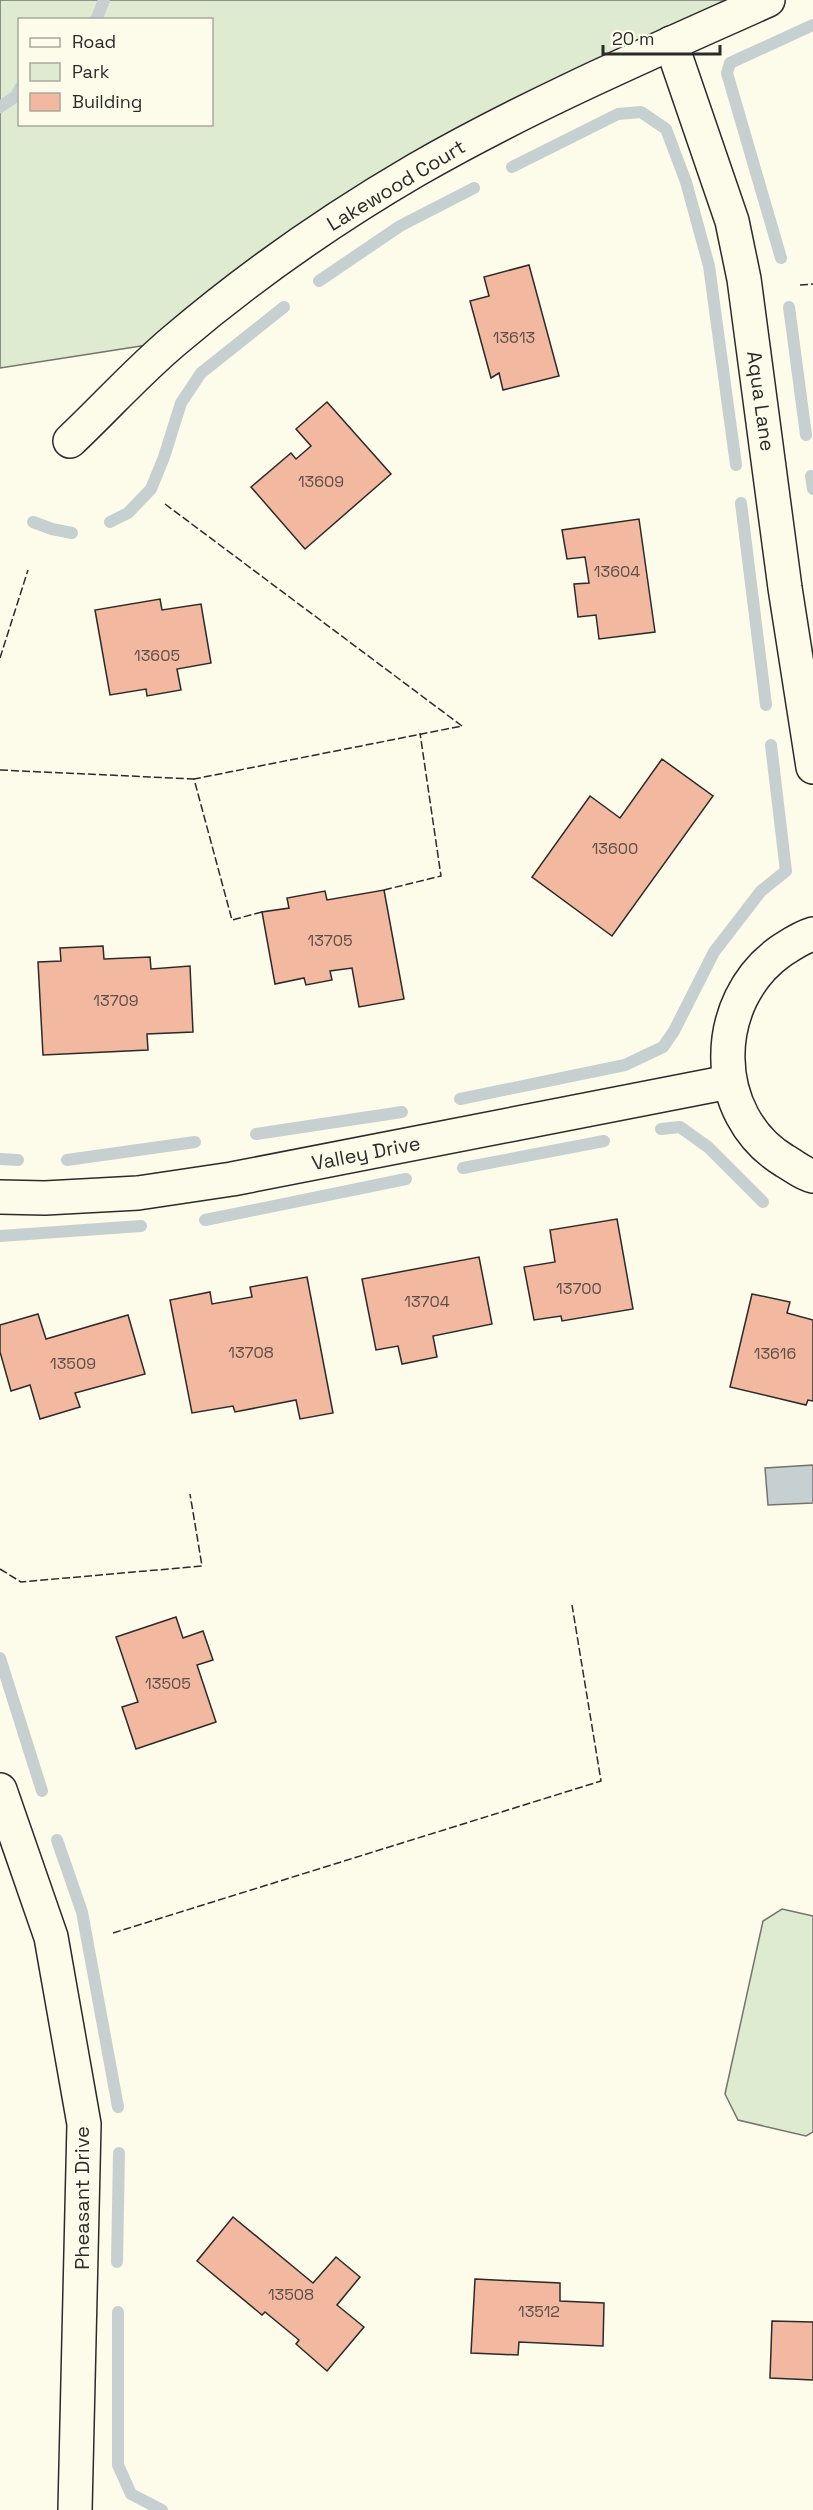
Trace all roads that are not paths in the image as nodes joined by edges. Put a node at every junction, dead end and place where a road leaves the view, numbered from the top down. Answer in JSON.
{"nodes":[{"id":1,"x":768,"y":0,"type":"edge"},
{"id":2,"x":671,"y":43,"type":"junction"},
{"id":3,"x":70,"y":441,"type":"dead end"},
{"id":4,"x":813,"y":767,"type":"edge"},
{"id":5,"x":813,"y":934,"type":"edge"},
{"id":6,"x":729,"y":1082,"type":"junction"},
{"id":7,"x":813,"y":1176,"type":"edge"},
{"id":8,"x":0,"y":1197,"type":"edge"},
{"id":9,"x":0,"y":1790,"type":"edge"},
{"id":10,"x":75,"y":2510,"type":"edge"}],
"edges":[{"from":1,"to":2,"type":"street","name":"Lakewood Court"},
{"from":2,"to":3,"type":"street","name":"Lakewood Court"},
{"from":2,"to":4,"type":"street","name":"Aqua Lane"},
{"from":5,"to":6,"type":"street"},
{"from":6,"to":7,"type":"street"},
{"from":6,"to":8,"type":"street","name":"Valley Drive"},
{"from":9,"to":10,"type":"street","name":"Pheasant Drive"}]}
